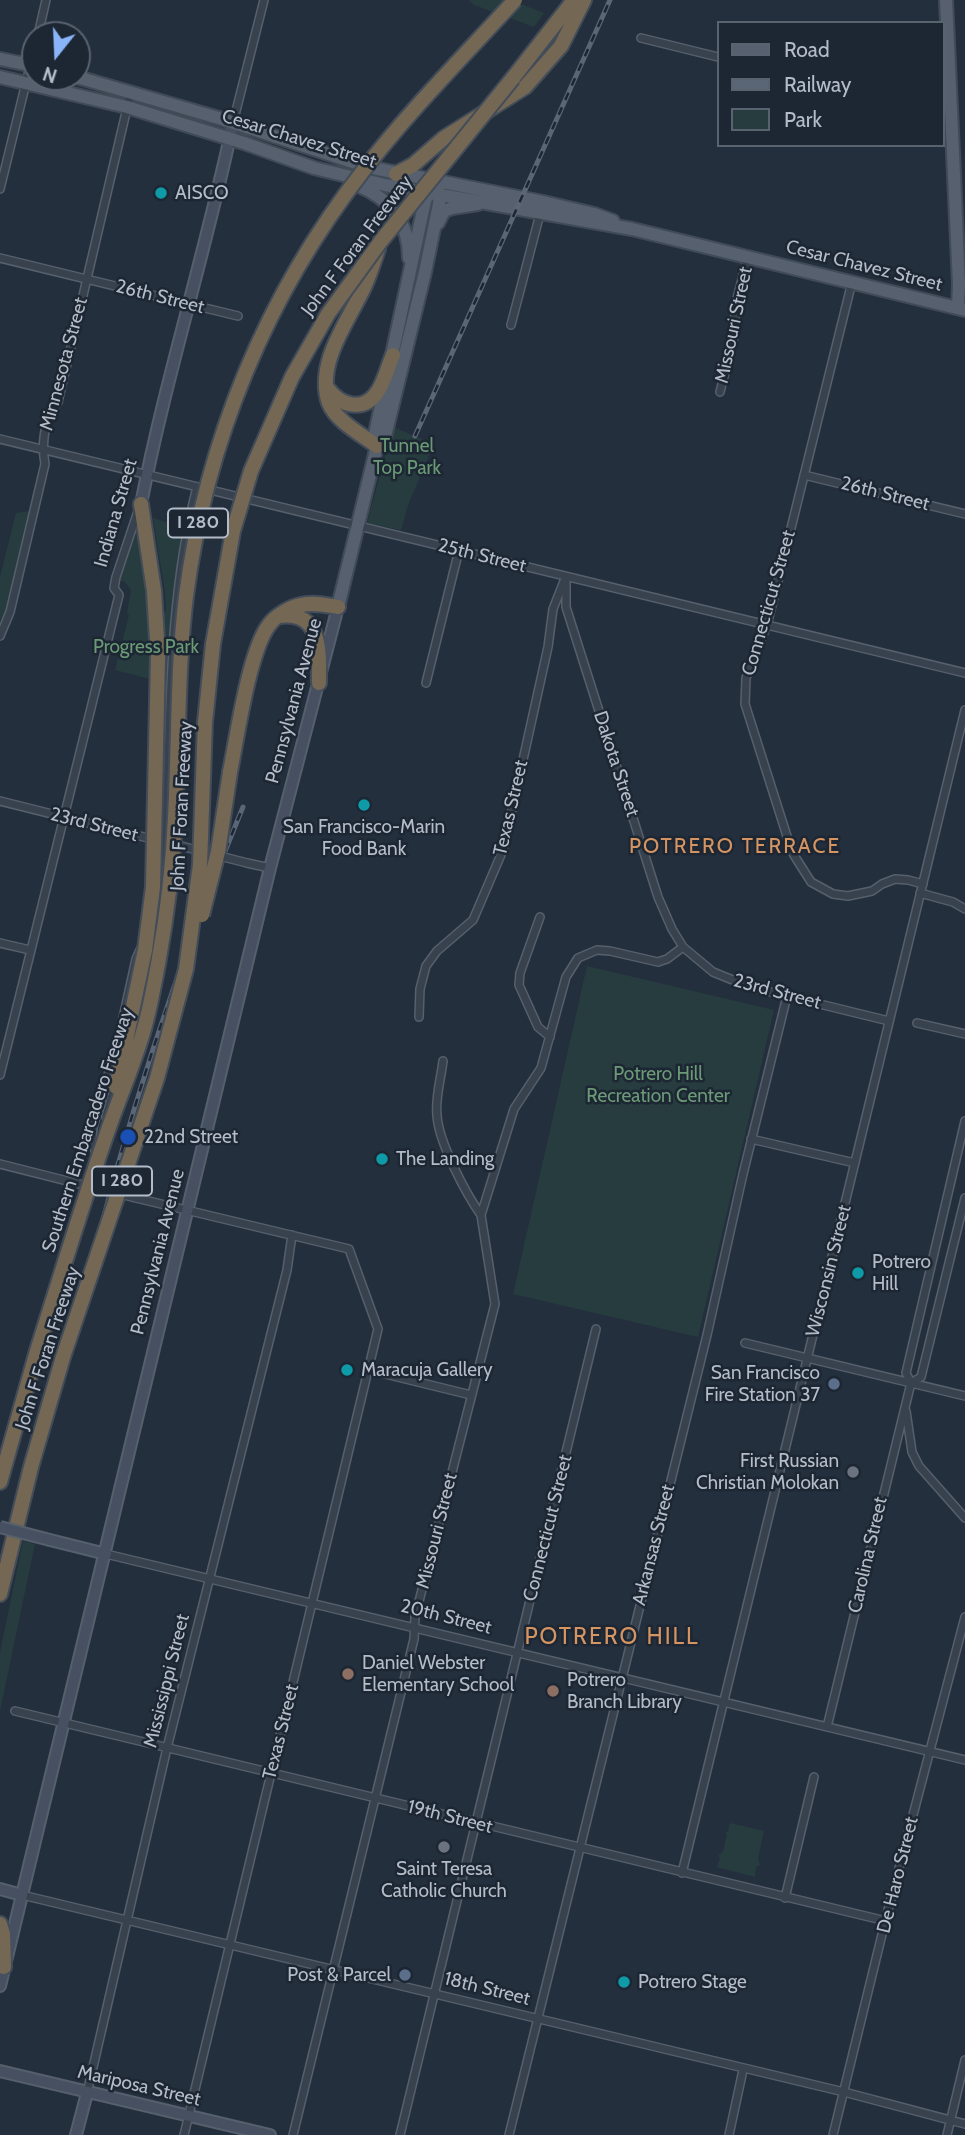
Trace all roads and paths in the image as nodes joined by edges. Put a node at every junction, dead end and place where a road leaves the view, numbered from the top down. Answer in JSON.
{"nodes":[{"id":1,"x":46,"y":0,"type":"edge"},
{"id":2,"x":264,"y":0,"type":"edge"},
{"id":3,"x":515,"y":0,"type":"edge"},
{"id":4,"x":574,"y":0,"type":"edge"},
{"id":5,"x":584,"y":0,"type":"edge"},
{"id":6,"x":946,"y":0,"type":"edge"},
{"id":7,"x":41,"y":21,"type":"edge"},
{"id":8,"x":641,"y":38,"type":"dead end"},
{"id":9,"x":716,"y":57,"type":"edge"},
{"id":10,"x":0,"y":59,"type":"edge"},
{"id":11,"x":21,"y":63,"type":"edge"},
{"id":12,"x":0,"y":78,"type":"edge"},
{"id":13,"x":91,"y":81,"type":"edge"},
{"id":14,"x":21,"y":82,"type":"edge"},
{"id":15,"x":24,"y":91,"type":"edge"},
{"id":16,"x":60,"y":91,"type":"edge"},
{"id":17,"x":131,"y":91,"type":"junction"},
{"id":18,"x":127,"y":107,"type":"junction"},
{"id":19,"x":946,"y":113,"type":"edge"},
{"id":20,"x":233,"y":123,"type":"junction"},
{"id":21,"x":456,"y":130,"type":"junction"},
{"id":22,"x":230,"y":138,"type":"junction"},
{"id":23,"x":314,"y":168,"type":"junction"},
{"id":24,"x":396,"y":174,"type":"junction"},
{"id":25,"x":0,"y":190,"type":"edge"},
{"id":26,"x":434,"y":190,"type":"junction"},
{"id":27,"x":488,"y":202,"type":"junction"},
{"id":28,"x":541,"y":207,"type":"junction"},
{"id":29,"x":433,"y":237,"type":"junction"},
{"id":30,"x":381,"y":242,"type":"junction"},
{"id":31,"x":748,"y":257,"type":"junction"},
{"id":32,"x":0,"y":258,"type":"edge"},
{"id":33,"x":410,"y":278,"type":"junction"},
{"id":34,"x":86,"y":279,"type":"junction"},
{"id":35,"x":852,"y":282,"type":"junction"},
{"id":36,"x":190,"y":304,"type":"junction"},
{"id":37,"x":962,"y":309,"type":"edge"},
{"id":38,"x":238,"y":316,"type":"dead end"},
{"id":39,"x":510,"y":325,"type":"dead end"},
{"id":40,"x":393,"y":355,"type":"junction"},
{"id":41,"x":327,"y":385,"type":"junction"},
{"id":42,"x":720,"y":392,"type":"dead end"},
{"id":43,"x":0,"y":439,"type":"edge"},
{"id":44,"x":377,"y":446,"type":"junction"},
{"id":45,"x":43,"y":450,"type":"junction"},
{"id":46,"x":147,"y":475,"type":"junction"},
{"id":47,"x":804,"y":475,"type":"junction"},
{"id":48,"x":197,"y":487,"type":"junction"},
{"id":49,"x":141,"y":504,"type":"junction"},
{"id":50,"x":965,"y":514,"type":"edge"},
{"id":51,"x":357,"y":526,"type":"junction"},
{"id":52,"x":459,"y":550,"type":"junction"},
{"id":53,"x":566,"y":577,"type":"junction"},
{"id":54,"x":338,"y":607,"type":"junction"},
{"id":55,"x":279,"y":616,"type":"junction"},
{"id":56,"x":767,"y":625,"type":"junction"},
{"id":57,"x":1,"y":626,"type":"edge"},
{"id":58,"x":0,"y":636,"type":"edge"},
{"id":59,"x":965,"y":673,"type":"edge"},
{"id":60,"x":319,"y":683,"type":"junction"},
{"id":61,"x":426,"y":683,"type":"dead end"},
{"id":62,"x":965,"y":710,"type":"edge"},
{"id":63,"x":962,"y":731,"type":"edge"},
{"id":64,"x":0,"y":802,"type":"edge"},
{"id":65,"x":63,"y":818,"type":"junction"},
{"id":66,"x":165,"y":842,"type":"junction"},
{"id":67,"x":270,"y":868,"type":"junction"},
{"id":68,"x":923,"y":884,"type":"junction"},
{"id":69,"x":920,"y":893,"type":"junction"},
{"id":70,"x":965,"y":909,"type":"edge"},
{"id":71,"x":540,"y":917,"type":"dead end"},
{"id":72,"x":0,"y":943,"type":"edge"},
{"id":73,"x":683,"y":947,"type":"junction"},
{"id":74,"x":30,"y":950,"type":"junction"},
{"id":75,"x":787,"y":996,"type":"junction"},
{"id":76,"x":178,"y":1004,"type":"junction"},
{"id":77,"x":419,"y":1017,"type":"dead end"},
{"id":78,"x":889,"y":1021,"type":"junction"},
{"id":79,"x":917,"y":1023,"type":"dead end"},
{"id":80,"x":965,"y":1034,"type":"edge"},
{"id":81,"x":550,"y":1037,"type":"junction"},
{"id":82,"x":443,"y":1061,"type":"dead end"},
{"id":83,"x":0,"y":1075,"type":"edge"},
{"id":84,"x":965,"y":1121,"type":"edge"},
{"id":85,"x":107,"y":1133,"type":"junction"},
{"id":86,"x":751,"y":1139,"type":"junction"},
{"id":87,"x":855,"y":1163,"type":"junction"},
{"id":88,"x":0,"y":1164,"type":"edge"},
{"id":89,"x":89,"y":1186,"type":"junction"},
{"id":90,"x":965,"y":1198,"type":"edge"},
{"id":91,"x":188,"y":1210,"type":"junction"},
{"id":92,"x":481,"y":1215,"type":"junction"},
{"id":93,"x":292,"y":1235,"type":"junction"},
{"id":94,"x":596,"y":1329,"type":"dead end"},
{"id":95,"x":745,"y":1343,"type":"dead end"},
{"id":96,"x":807,"y":1358,"type":"junction"},
{"id":97,"x":369,"y":1370,"type":"junction"},
{"id":98,"x":911,"y":1383,"type":"junction"},
{"id":99,"x":471,"y":1395,"type":"junction"},
{"id":100,"x":965,"y":1396,"type":"edge"},
{"id":101,"x":905,"y":1403,"type":"junction"},
{"id":102,"x":0,"y":1482,"type":"edge"},
{"id":103,"x":965,"y":1518,"type":"edge"},
{"id":104,"x":0,"y":1527,"type":"edge"},
{"id":105,"x":106,"y":1554,"type":"junction"},
{"id":106,"x":211,"y":1579,"type":"junction"},
{"id":107,"x":1,"y":1588,"type":"edge"},
{"id":108,"x":0,"y":1601,"type":"edge"},
{"id":109,"x":313,"y":1602,"type":"junction"},
{"id":110,"x":965,"y":1617,"type":"edge"},
{"id":111,"x":414,"y":1627,"type":"junction"},
{"id":112,"x":518,"y":1652,"type":"junction"},
{"id":113,"x":621,"y":1677,"type":"junction"},
{"id":114,"x":724,"y":1703,"type":"junction"},
{"id":115,"x":15,"y":1712,"type":"dead end"},
{"id":116,"x":64,"y":1723,"type":"junction"},
{"id":117,"x":827,"y":1727,"type":"junction"},
{"id":118,"x":167,"y":1748,"type":"junction"},
{"id":119,"x":932,"y":1751,"type":"junction"},
{"id":120,"x":965,"y":1760,"type":"edge"},
{"id":121,"x":271,"y":1774,"type":"junction"},
{"id":122,"x":814,"y":1777,"type":"dead end"},
{"id":123,"x":374,"y":1799,"type":"junction"},
{"id":124,"x":476,"y":1824,"type":"junction"},
{"id":125,"x":579,"y":1848,"type":"junction"},
{"id":126,"x":682,"y":1873,"type":"junction"},
{"id":127,"x":0,"y":1889,"type":"edge"},
{"id":128,"x":22,"y":1895,"type":"junction"},
{"id":129,"x":785,"y":1898,"type":"junction"},
{"id":130,"x":886,"y":1921,"type":"junction"},
{"id":131,"x":128,"y":1922,"type":"junction"},
{"id":132,"x":0,"y":1924,"type":"edge"},
{"id":133,"x":230,"y":1945,"type":"junction"},
{"id":134,"x":4,"y":1967,"type":"junction"},
{"id":135,"x":332,"y":1970,"type":"junction"},
{"id":136,"x":0,"y":1986,"type":"edge"},
{"id":137,"x":435,"y":1995,"type":"junction"},
{"id":138,"x":537,"y":2020,"type":"junction"},
{"id":139,"x":965,"y":2060,"type":"edge"},
{"id":140,"x":743,"y":2070,"type":"junction"},
{"id":141,"x":0,"y":2071,"type":"edge"},
{"id":142,"x":844,"y":2092,"type":"junction"},
{"id":143,"x":87,"y":2093,"type":"junction"},
{"id":144,"x":188,"y":2115,"type":"junction"},
{"id":145,"x":950,"y":2120,"type":"junction"},
{"id":146,"x":965,"y":2124,"type":"edge"},
{"id":147,"x":76,"y":2135,"type":"edge"},
{"id":148,"x":184,"y":2135,"type":"edge"},
{"id":149,"x":270,"y":2135,"type":"edge"},
{"id":150,"x":293,"y":2135,"type":"edge"},
{"id":151,"x":400,"y":2135,"type":"edge"},
{"id":152,"x":509,"y":2135,"type":"edge"},
{"id":153,"x":729,"y":2135,"type":"edge"},
{"id":154,"x":834,"y":2135,"type":"edge"},
{"id":155,"x":947,"y":2135,"type":"edge"}],
"edges":[{"from":1,"to":7,"type":"street"},
{"from":2,"to":20,"type":"street","name":"Indiana Street"},
{"from":3,"to":85,"type":"highway","name":"Southern Embarcadero Freeway","number":"I 280","bridge":true},
{"from":4,"to":30,"type":"highway","name":"John F Foran Freeway","number":"I 280","bridge":true},
{"from":5,"to":21,"type":"highway"},
{"from":6,"to":19,"type":"main road"},
{"from":8,"to":9,"type":"street"},
{"from":10,"to":11,"type":"main road"},
{"from":12,"to":14,"type":"main road","name":"Cesar Chavez Street"},
{"from":13,"to":17,"type":"main road","name":"Cesar Chavez Street"},
{"from":15,"to":25,"type":"street"},
{"from":16,"to":18,"type":"main road","name":"Cesar Chavez Street"},
{"from":17,"to":18,"type":"street","name":"Minnesota Street"},
{"from":17,"to":20,"type":"main road","name":"Cesar Chavez Street"},
{"from":18,"to":22,"type":"main road","name":"Cesar Chavez Street"},
{"from":18,"to":34,"type":"street","name":"Minnesota Street"},
{"from":19,"to":37,"type":"main road"},
{"from":20,"to":22,"type":"main road","name":"Indiana Street"},
{"from":20,"to":24,"type":"main road","name":"Cesar Chavez Street"},
{"from":21,"to":24,"type":"highway"},
{"from":21,"to":26,"type":"highway"},
{"from":22,"to":23,"type":"main road","name":"Cesar Chavez Street"},
{"from":22,"to":36,"type":"main road","name":"Indiana Street"},
{"from":23,"to":26,"type":"main road","name":"Cesar Chavez Street"},
{"from":23,"to":33,"type":"main road"},
{"from":24,"to":26,"type":"main road","name":"Cesar Chavez Street"},
{"from":26,"to":27,"type":"main road","name":"Cesar Chavez Street"},
{"from":26,"to":28,"type":"main road","name":"Cesar Chavez Street"},
{"from":26,"to":29,"type":"main road","name":"Pennsylvania Avenue"},
{"from":26,"to":33,"type":"main road","name":"Pennsylvania Avenue"},
{"from":27,"to":28,"type":"main road","name":"Cesar Chavez Street"},
{"from":27,"to":29,"type":"main road"},
{"from":28,"to":31,"type":"main road","name":"Cesar Chavez Street"},
{"from":28,"to":39,"type":"street"},
{"from":29,"to":44,"type":"main road","name":"Pennsylvania Avenue"},
{"from":30,"to":41,"type":"highway","bridge":true},
{"from":30,"to":76,"type":"highway","name":"John F Foran Freeway","number":"I 280","bridge":true},
{"from":31,"to":35,"type":"main road","name":"Cesar Chavez Street"},
{"from":31,"to":42,"type":"street","name":"Missouri Street"},
{"from":32,"to":34,"type":"street","name":"26th Street"},
{"from":33,"to":40,"type":"main road","name":"Pennsylvania Avenue"},
{"from":34,"to":36,"type":"street","name":"26th Street"},
{"from":34,"to":45,"type":"street","name":"Minnesota Street"},
{"from":35,"to":37,"type":"main road","name":"Cesar Chavez Street"},
{"from":35,"to":47,"type":"street","name":"Connecticut Street"},
{"from":36,"to":38,"type":"street","name":"26th Street"},
{"from":36,"to":46,"type":"main road","name":"Indiana Street"},
{"from":40,"to":41,"type":"highway"},
{"from":40,"to":44,"type":"main road","name":"Pennsylvania Avenue"},
{"from":41,"to":44,"type":"highway"},
{"from":43,"to":45,"type":"street","name":"25th Street"},
{"from":44,"to":51,"type":"main road","name":"Pennsylvania Avenue"},
{"from":45,"to":46,"type":"street","name":"25th Street"},
{"from":45,"to":57,"type":"street","name":"Minnesota Street"},
{"from":46,"to":48,"type":"street","name":"25th Street"},
{"from":46,"to":49,"type":"main road","name":"Indiana Street"},
{"from":47,"to":50,"type":"street","name":"26th Street"},
{"from":47,"to":56,"type":"street","name":"Connecticut Street"},
{"from":48,"to":51,"type":"street","name":"25th Street"},
{"from":48,"to":66,"type":"street"},
{"from":49,"to":65,"type":"street","name":"Indiana Street"},
{"from":49,"to":85,"type":"highway","bridge":true},
{"from":51,"to":52,"type":"street","name":"25th Street"},
{"from":51,"to":54,"type":"main road","name":"Pennsylvania Avenue"},
{"from":52,"to":53,"type":"street","name":"25th Street"},
{"from":52,"to":61,"type":"street"},
{"from":53,"to":56,"type":"street","name":"25th Street"},
{"from":53,"to":73,"type":"street","name":"Dakota Street"},
{"from":53,"to":77,"type":"street","name":"Texas Street"},
{"from":54,"to":55,"type":"highway"},
{"from":54,"to":60,"type":"main road","name":"Pennsylvania Avenue"},
{"from":55,"to":60,"type":"highway"},
{"from":55,"to":76,"type":"highway","bridge":true},
{"from":56,"to":59,"type":"street","name":"25th Street"},
{"from":56,"to":68,"type":"street","name":"Connecticut Street"},
{"from":57,"to":58,"type":"street","name":"Minnesota Street"},
{"from":60,"to":67,"type":"main road","name":"Pennsylvania Avenue"},
{"from":62,"to":63,"type":"street","name":"Wisconsin Street"},
{"from":63,"to":68,"type":"street","name":"Wisconsin Street"},
{"from":64,"to":65,"type":"street","name":"23rd Street"},
{"from":65,"to":66,"type":"street","name":"23rd Street"},
{"from":65,"to":74,"type":"street","name":"Indiana Street"},
{"from":66,"to":67,"type":"street","name":"23rd Street","bridge":true},
{"from":66,"to":89,"type":"street"},
{"from":67,"to":91,"type":"main road","name":"Pennsylvania Avenue"},
{"from":68,"to":69,"type":"street","name":"Wisconsin Street"},
{"from":69,"to":70,"type":"street"},
{"from":69,"to":78,"type":"street","name":"Wisconsin Street"},
{"from":71,"to":81,"type":"street"},
{"from":72,"to":74,"type":"street"},
{"from":73,"to":75,"type":"street","name":"23rd Street"},
{"from":73,"to":81,"type":"street","name":"Missouri Street"},
{"from":74,"to":83,"type":"street","name":"Indiana Street"},
{"from":75,"to":78,"type":"street","name":"23rd Street"},
{"from":75,"to":86,"type":"street","name":"Arkansas Street"},
{"from":76,"to":107,"type":"highway","name":"John F Foran Freeway","number":"I 280","bridge":true},
{"from":78,"to":87,"type":"street","name":"Wisconsin Street"},
{"from":79,"to":80,"type":"street"},
{"from":81,"to":92,"type":"street","name":"Missouri Street"},
{"from":82,"to":92,"type":"street"},
{"from":84,"to":98,"type":"street","name":"Carolina Street"},
{"from":85,"to":102,"type":"highway","name":"Southern Embarcadero Freeway","number":"I 280","bridge":true},
{"from":86,"to":87,"type":"street"},
{"from":86,"to":113,"type":"street","name":"Arkansas Street"},
{"from":87,"to":96,"type":"street","name":"Wisconsin Street"},
{"from":88,"to":89,"type":"street"},
{"from":89,"to":91,"type":"street","bridge":true},
{"from":90,"to":98,"type":"street","name":"Carolina Street"},
{"from":91,"to":93,"type":"street"},
{"from":91,"to":105,"type":"main road","name":"Pennsylvania Avenue"},
{"from":92,"to":99,"type":"street","name":"Missouri Street"},
{"from":93,"to":97,"type":"street","name":"Texas Street"},
{"from":93,"to":106,"type":"street","name":"Mississippi Street"},
{"from":94,"to":112,"type":"street","name":"Connecticut Street"},
{"from":95,"to":96,"type":"street"},
{"from":96,"to":98,"type":"street"},
{"from":96,"to":114,"type":"street","name":"Wisconsin Street"},
{"from":97,"to":99,"type":"street"},
{"from":97,"to":109,"type":"street","name":"Texas Street"},
{"from":98,"to":100,"type":"street"},
{"from":98,"to":101,"type":"street","name":"Carolina Street"},
{"from":99,"to":111,"type":"street","name":"Missouri Street"},
{"from":101,"to":103,"type":"street"},
{"from":101,"to":117,"type":"street","name":"Carolina Street"},
{"from":104,"to":105,"type":"main road","name":"20th Street","bridge":true},
{"from":105,"to":106,"type":"street","name":"20th Street"},
{"from":105,"to":116,"type":"main road","name":"Pennsylvania Avenue"},
{"from":106,"to":109,"type":"street","name":"20th Street"},
{"from":106,"to":118,"type":"street","name":"Mississippi Street"},
{"from":107,"to":108,"type":"highway","name":"John F Foran Freeway"},
{"from":109,"to":111,"type":"street","name":"20th Street"},
{"from":109,"to":121,"type":"street","name":"Texas Street"},
{"from":110,"to":119,"type":"street","name":"De Haro Street"},
{"from":111,"to":112,"type":"street","name":"20th Street"},
{"from":111,"to":123,"type":"street","name":"Missouri Street"},
{"from":112,"to":113,"type":"street","name":"20th Street"},
{"from":112,"to":124,"type":"street","name":"Connecticut Street"},
{"from":113,"to":114,"type":"street","name":"20th Street"},
{"from":113,"to":125,"type":"street","name":"Arkansas Street"},
{"from":114,"to":117,"type":"street","name":"20th Street"},
{"from":114,"to":126,"type":"street","name":"Wisconsin Street"},
{"from":115,"to":116,"type":"street","name":"19th Street"},
{"from":116,"to":118,"type":"street","name":"19th Street"},
{"from":116,"to":128,"type":"main road","name":"Pennsylvania Avenue"},
{"from":117,"to":119,"type":"street","name":"20th Street"},
{"from":118,"to":121,"type":"street","name":"19th Street"},
{"from":118,"to":131,"type":"street","name":"Mississippi Street"},
{"from":119,"to":120,"type":"street","name":"20th Street"},
{"from":119,"to":130,"type":"street","name":"De Haro Street"},
{"from":121,"to":123,"type":"street","name":"19th Street"},
{"from":121,"to":133,"type":"street","name":"Texas Street"},
{"from":122,"to":129,"type":"street"},
{"from":123,"to":124,"type":"street","name":"19th Street"},
{"from":123,"to":135,"type":"street","name":"Missouri Street"},
{"from":124,"to":125,"type":"street","name":"19th Street"},
{"from":124,"to":137,"type":"street","name":"Connecticut Street"},
{"from":125,"to":126,"type":"street","name":"19th Street"},
{"from":125,"to":138,"type":"street","name":"Arkansas Street"},
{"from":126,"to":129,"type":"street","name":"19th Street"},
{"from":127,"to":128,"type":"main road","name":"18th Street"},
{"from":128,"to":131,"type":"street","name":"18th Street"},
{"from":128,"to":134,"type":"main road","name":"Pennsylvania Avenue"},
{"from":129,"to":130,"type":"street","name":"19th Street"},
{"from":130,"to":142,"type":"street","name":"De Haro Street"},
{"from":131,"to":133,"type":"street","name":"18th Street"},
{"from":131,"to":143,"type":"street","name":"Mississippi Street"},
{"from":132,"to":134,"type":"highway"},
{"from":133,"to":135,"type":"street","name":"18th Street"},
{"from":133,"to":144,"type":"street","name":"Texas Street"},
{"from":134,"to":136,"type":"main road","name":"Pennsylvania Avenue"},
{"from":135,"to":137,"type":"street","name":"18th Street"},
{"from":135,"to":150,"type":"street","name":"Missouri Street"},
{"from":137,"to":138,"type":"street","name":"18th Street"},
{"from":137,"to":151,"type":"street","name":"Connecticut Street"},
{"from":138,"to":140,"type":"street","name":"18th Street"},
{"from":138,"to":152,"type":"street","name":"Arkansas Street"},
{"from":139,"to":145,"type":"street"},
{"from":140,"to":142,"type":"street","name":"18th Street"},
{"from":140,"to":153,"type":"street"},
{"from":141,"to":143,"type":"main road","name":"Mariposa Street"},
{"from":142,"to":145,"type":"street","name":"18th Street"},
{"from":142,"to":154,"type":"street","name":"De Haro Street"},
{"from":143,"to":144,"type":"main road","name":"Mariposa Street"},
{"from":143,"to":147,"type":"main road","name":"Mississippi Street"},
{"from":144,"to":148,"type":"street","name":"Texas Street"},
{"from":144,"to":149,"type":"main road","name":"Mariposa Street"},
{"from":145,"to":146,"type":"street","name":"18th Street"},
{"from":145,"to":155,"type":"street"}]}
